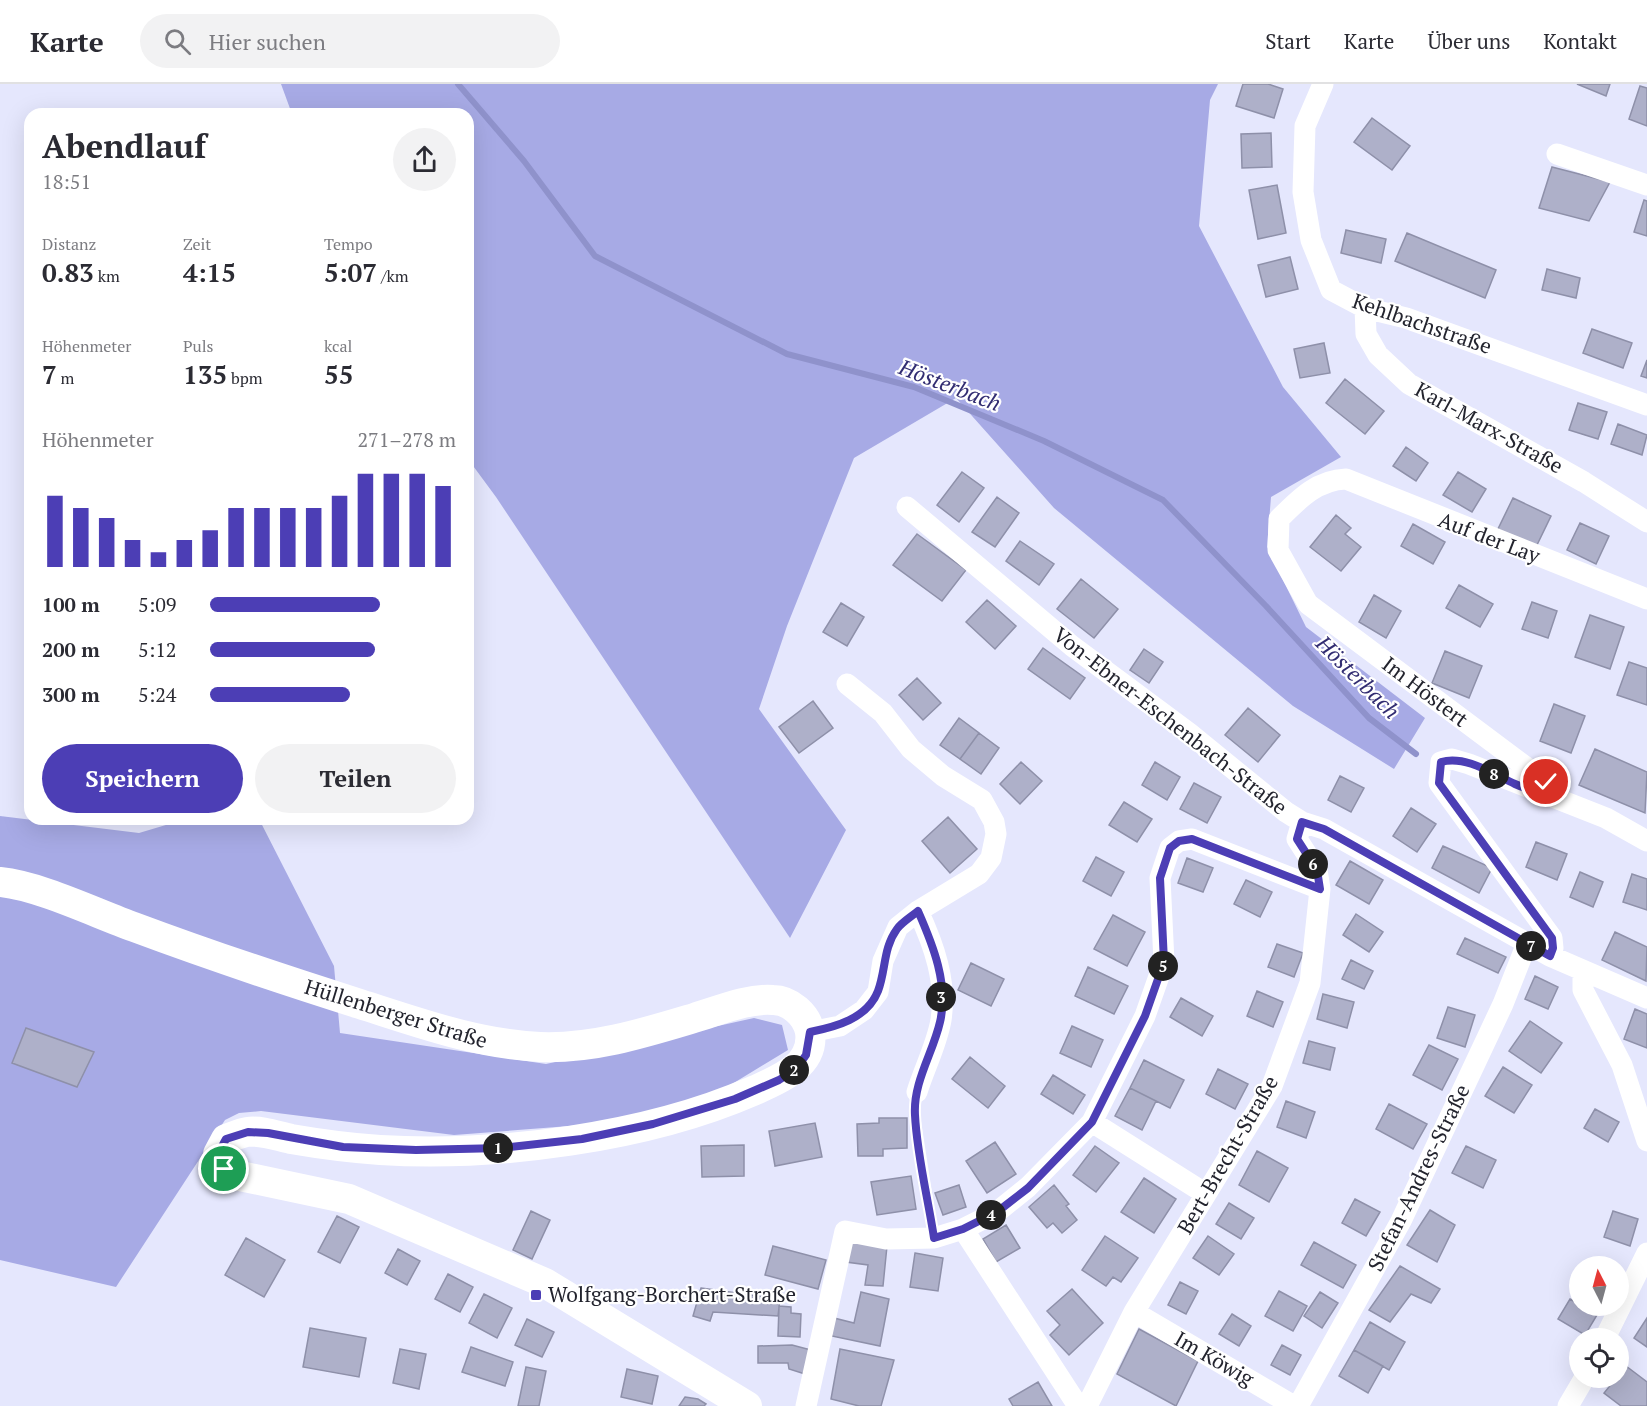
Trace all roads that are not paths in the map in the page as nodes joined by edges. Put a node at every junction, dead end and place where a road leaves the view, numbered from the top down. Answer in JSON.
{"nodes":[{"id":1,"x":1323,"y":84,"type":"edge"},
{"id":2,"x":1557,"y":154,"type":"dead end"},
{"id":3,"x":1647,"y":185,"type":"edge"},
{"id":4,"x":1365,"y":308,"type":"junction"},
{"id":5,"x":1647,"y":405,"type":"edge"},
{"id":6,"x":1332,"y":480,"type":"joint"},
{"id":7,"x":907,"y":507,"type":"dead end"},
{"id":8,"x":1647,"y":522,"type":"edge"},
{"id":9,"x":1647,"y":599,"type":"edge"},
{"id":10,"x":847,"y":684,"type":"dead end"},
{"id":11,"x":1555,"y":797,"type":"junction"},
{"id":12,"x":1302,"y":822,"type":"junction"},
{"id":13,"x":1647,"y":841,"type":"edge"},
{"id":14,"x":0,"y":882,"type":"edge"},
{"id":15,"x":1320,"y":889,"type":"junction"},
{"id":16,"x":918,"y":911,"type":"junction"},
{"id":17,"x":1527,"y":943,"type":"junction"},
{"id":18,"x":1550,"y":956,"type":"junction"},
{"id":19,"x":1583,"y":972,"type":"junction"},
{"id":20,"x":1647,"y":998,"type":"edge"},
{"id":21,"x":810,"y":1032,"type":"junction"},
{"id":22,"x":917,"y":1092,"type":"joint"},
{"id":23,"x":1092,"y":1122,"type":"junction"},
{"id":24,"x":1647,"y":1141,"type":"edge"},
{"id":25,"x":1206,"y":1194,"type":"junction"},
{"id":26,"x":963,"y":1229,"type":"junction"},
{"id":27,"x":934,"y":1238,"type":"junction"},
{"id":28,"x":1647,"y":1253,"type":"edge"},
{"id":29,"x":1134,"y":1312,"type":"junction"},
{"id":30,"x":1610,"y":1328,"type":"edge"},
{"id":31,"x":1579,"y":1388,"type":"edge"},
{"id":32,"x":747,"y":1406,"type":"edge"},
{"id":33,"x":806,"y":1406,"type":"edge"},
{"id":34,"x":1078,"y":1406,"type":"edge"},
{"id":35,"x":1088,"y":1406,"type":"edge"},
{"id":36,"x":1296,"y":1406,"type":"edge"},
{"id":37,"x":1568,"y":1406,"type":"edge"}],
"edges":[{"from":1,"to":4,"type":"street","name":"Kehlbachstraße"},
{"from":2,"to":3,"type":"street"},
{"from":4,"to":5,"type":"street","name":"Kehlbachstraße"},
{"from":4,"to":8,"type":"street","name":"Karl-Marx-Straße"},
{"from":6,"to":9,"type":"street","name":"Auf der Lay"},
{"from":6,"to":11,"type":"street","name":"Im Höstert"},
{"from":7,"to":12,"type":"street","name":"Von-Ebner-Eschenbach-Straße"},
{"from":10,"to":16,"type":"street"},
{"from":11,"to":13,"type":"street","name":"Im Höstert"},
{"from":11,"to":18,"type":"street"},
{"from":12,"to":15,"type":"street","name":"Bert-Brecht-Straße"},
{"from":12,"to":17,"type":"street","name":"Von-Ebner-Eschenbach-Straße"},
{"from":14,"to":21,"type":"street","name":"Hüllenberger Straße"},
{"from":15,"to":23,"type":"street"},
{"from":15,"to":25,"type":"street","name":"Bert-Brecht-Straße"},
{"from":16,"to":21,"type":"street"},
{"from":16,"to":22,"type":"street"},
{"from":17,"to":18,"type":"street","name":"Von-Ebner-Eschenbach-Straße"},
{"from":17,"to":36,"type":"street","name":"Stefan-Andres-Straße"},
{"from":18,"to":19,"type":"street","name":"Von-Ebner-Eschenbach-Straße"},
{"from":19,"to":20,"type":"street","name":"Von-Ebner-Eschenbach-Straße"},
{"from":19,"to":24,"type":"street"},
{"from":21,"to":32,"type":"street"},
{"from":22,"to":27,"type":"lane"},
{"from":23,"to":25,"type":"street"},
{"from":23,"to":26,"type":"street"},
{"from":25,"to":29,"type":"street","name":"Bert-Brecht-Straße"},
{"from":26,"to":27,"type":"street"},
{"from":26,"to":34,"type":"street"},
{"from":27,"to":33,"type":"street"},
{"from":28,"to":30,"type":"street"},
{"from":29,"to":35,"type":"street","name":"Bert-Brecht-Straße"},
{"from":29,"to":36,"type":"street","name":"Im Köwig"},
{"from":31,"to":37,"type":"street"}]}
